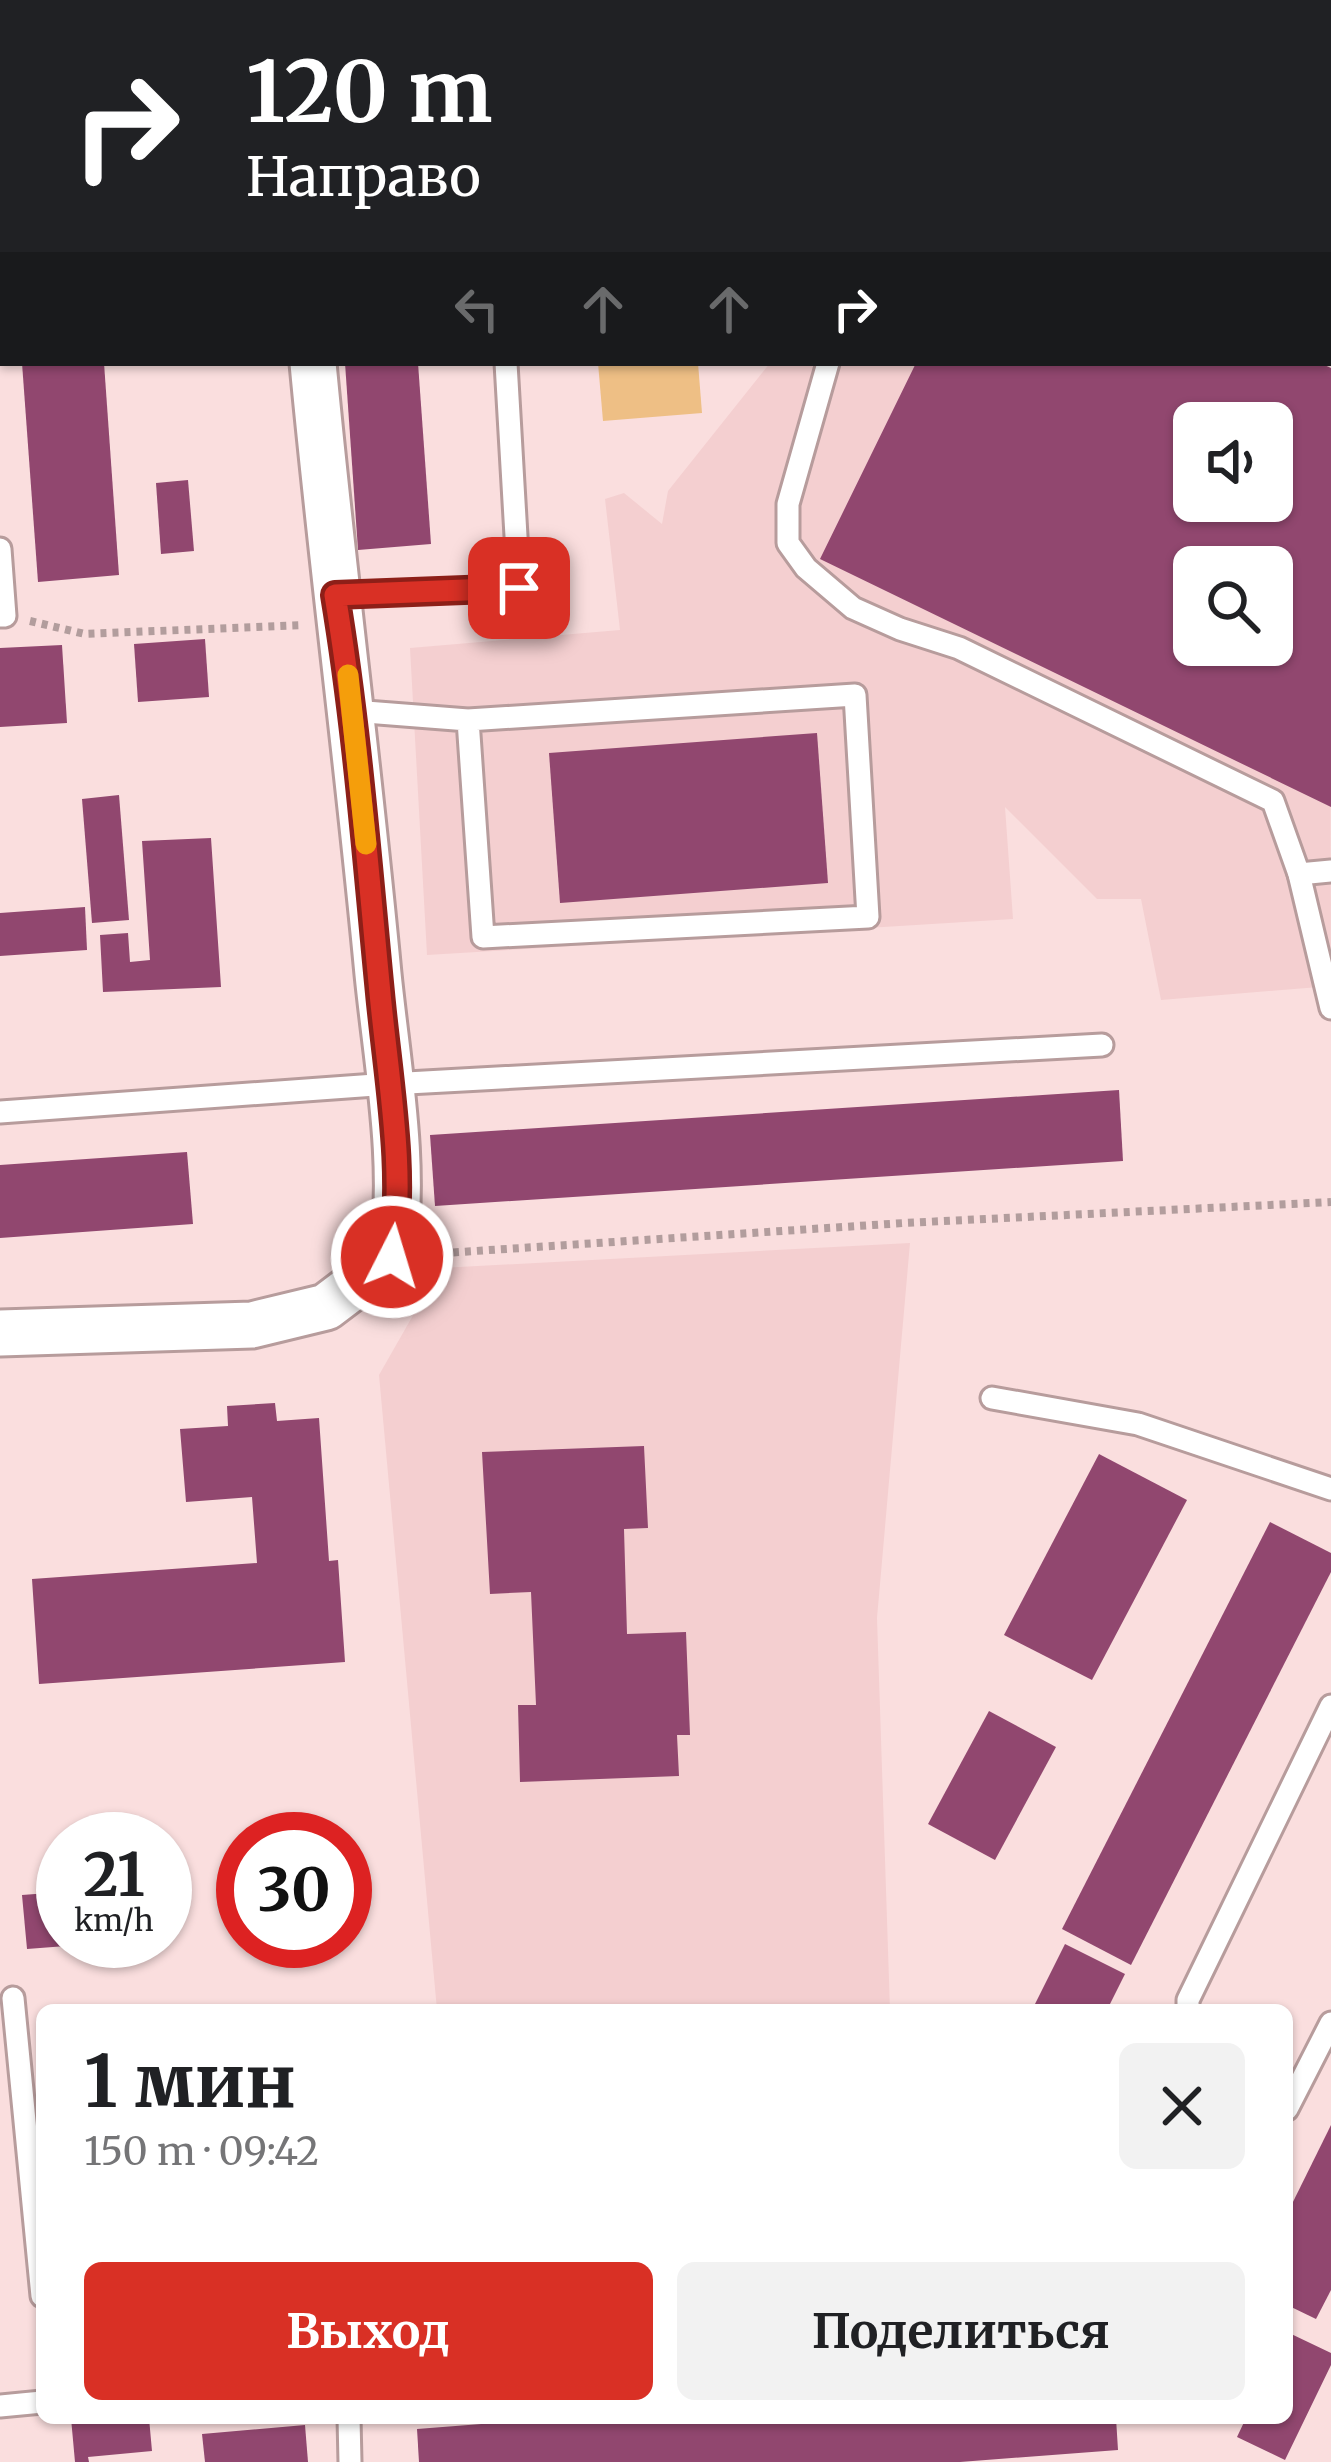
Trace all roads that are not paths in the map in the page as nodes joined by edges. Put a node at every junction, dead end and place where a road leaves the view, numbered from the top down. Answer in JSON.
{"nodes":[{"id":1,"x":313,"y":366,"type":"edge"},
{"id":2,"x":506,"y":366,"type":"edge"},
{"id":3,"x":827,"y":366,"type":"edge"},
{"id":4,"x":0,"y":549,"type":"edge"},
{"id":5,"x":338,"y":609,"type":"junction"},
{"id":6,"x":3,"y":616,"type":"edge"},
{"id":7,"x":353,"y":711,"type":"junction"},
{"id":8,"x":468,"y":720,"type":"junction"},
{"id":9,"x":1331,"y":871,"type":"edge"},
{"id":10,"x":1299,"y":874,"type":"junction"},
{"id":11,"x":1331,"y":1008,"type":"edge"},
{"id":12,"x":1102,"y":1046,"type":"dead end"},
{"id":13,"x":389,"y":1084,"type":"junction"},
{"id":14,"x":0,"y":1112,"type":"edge"},
{"id":15,"x":0,"y":1333,"type":"edge"},
{"id":16,"x":992,"y":1398,"type":"dead end"},
{"id":17,"x":1331,"y":1489,"type":"edge"},
{"id":18,"x":1331,"y":1706,"type":"edge"},
{"id":19,"x":13,"y":1998,"type":"dead end"},
{"id":20,"x":1188,"y":2004,"type":"edge"},
{"id":21,"x":1331,"y":2023,"type":"edge"},
{"id":22,"x":1293,"y":2097,"type":"edge"},
{"id":23,"x":36,"y":2234,"type":"edge"},
{"id":24,"x":36,"y":2402,"type":"edge"},
{"id":25,"x":0,"y":2405,"type":"edge"},
{"id":26,"x":349,"y":2424,"type":"edge"},
{"id":27,"x":350,"y":2462,"type":"edge"}],
"edges":[{"from":1,"to":5,"type":"street"},
{"from":2,"to":5,"type":"lane"},
{"from":3,"to":10,"type":"lane"},
{"from":4,"to":6,"type":"lane"},
{"from":5,"to":7,"type":"street"},
{"from":7,"to":8,"type":"lane"},
{"from":7,"to":13,"type":"street"},
{"from":8,"to":8,"type":"lane"},
{"from":9,"to":10,"type":"lane"},
{"from":10,"to":11,"type":"lane"},
{"from":12,"to":13,"type":"lane"},
{"from":13,"to":14,"type":"lane"},
{"from":13,"to":15,"type":"street"},
{"from":16,"to":17,"type":"lane"},
{"from":18,"to":20,"type":"lane"},
{"from":19,"to":23,"type":"lane"},
{"from":21,"to":22,"type":"lane"},
{"from":24,"to":25,"type":"lane"},
{"from":26,"to":27,"type":"lane"}]}
